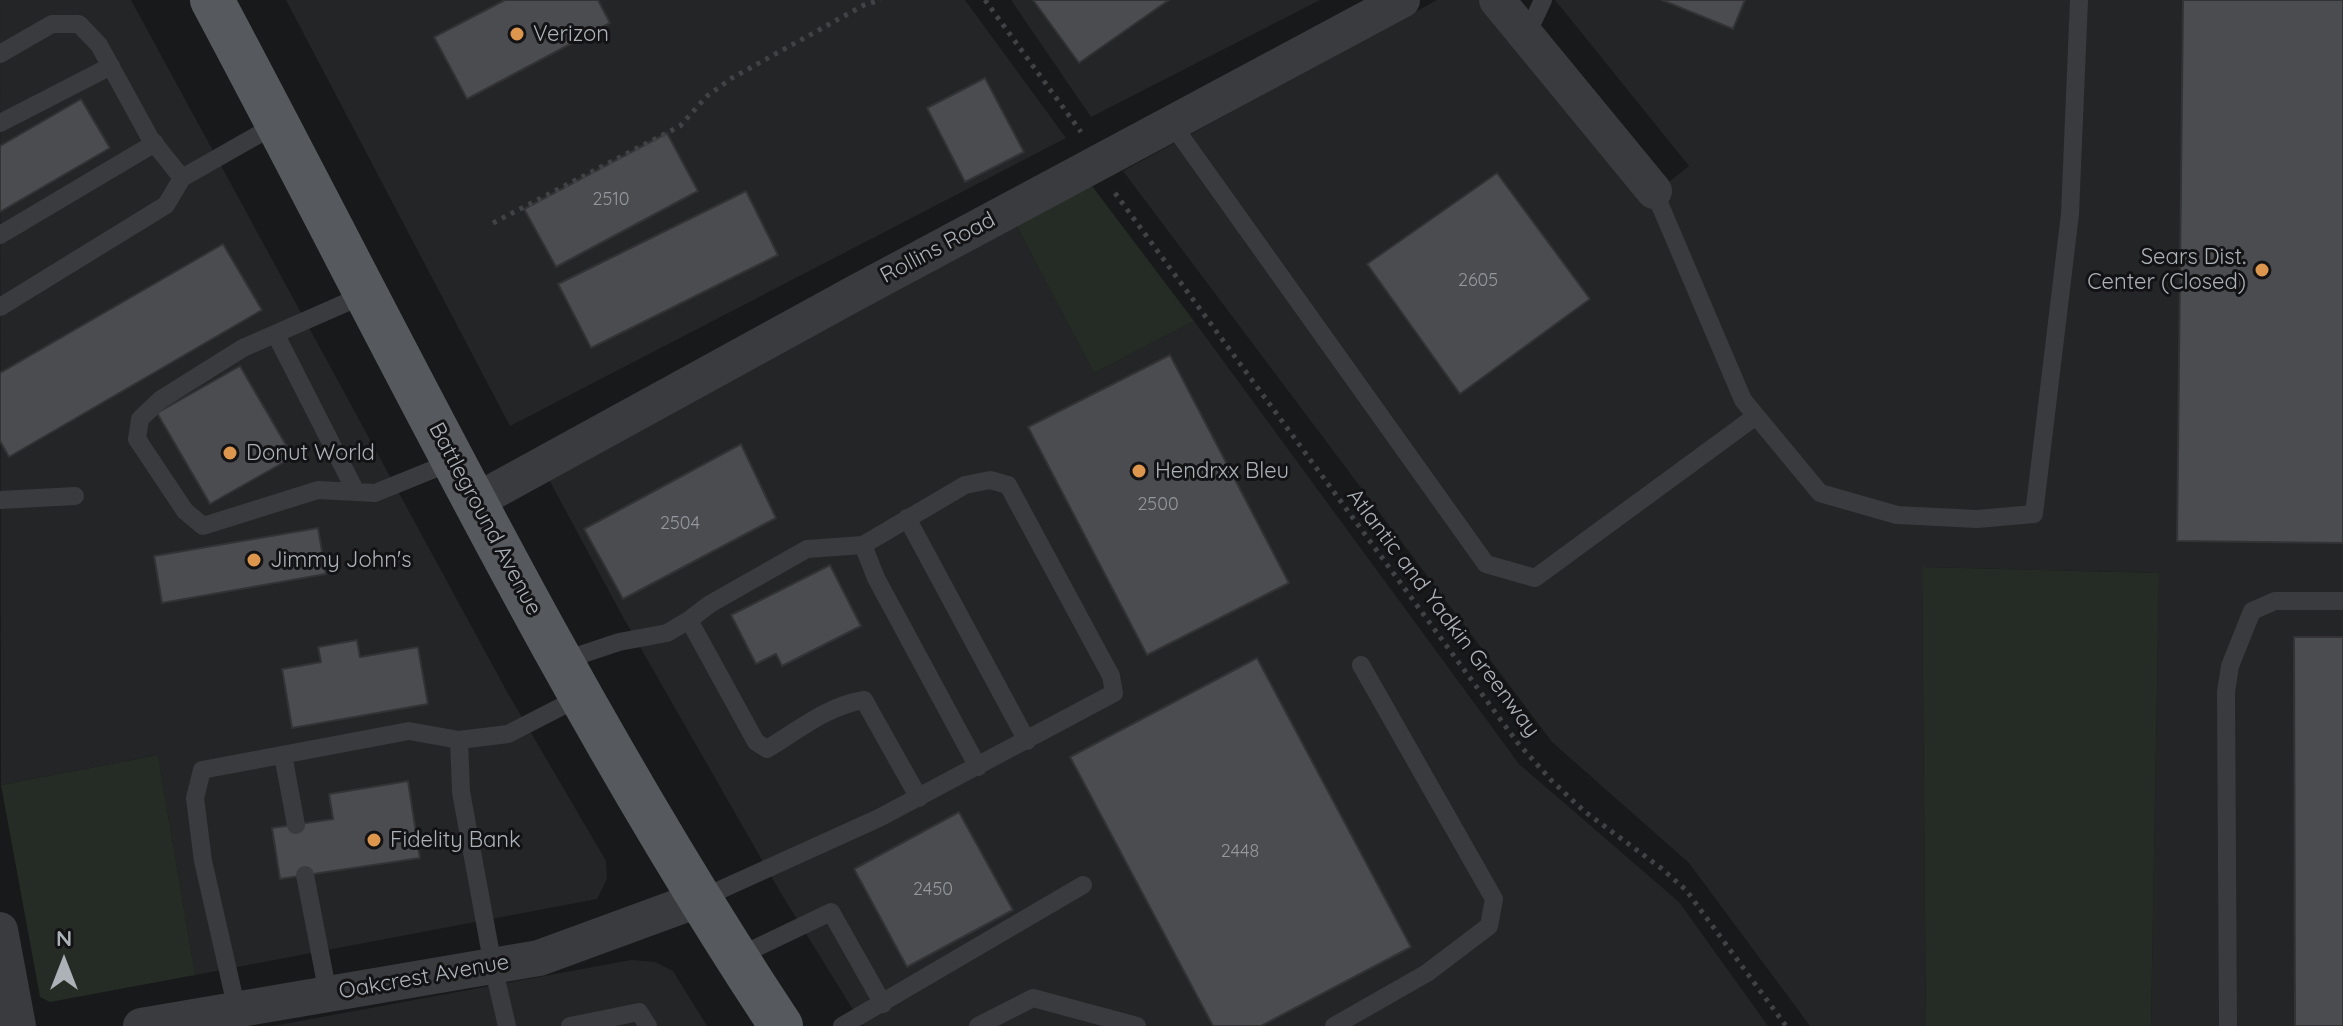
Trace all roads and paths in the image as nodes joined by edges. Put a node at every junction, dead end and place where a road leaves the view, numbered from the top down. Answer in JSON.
{"nodes":[{"id":1,"x":212,"y":0,"type":"edge"},
{"id":2,"x":881,"y":0,"type":"edge"},
{"id":3,"x":985,"y":0,"type":"edge"},
{"id":4,"x":1402,"y":0,"type":"edge"},
{"id":5,"x":1497,"y":0,"type":"edge"},
{"id":6,"x":1543,"y":0,"type":"edge"},
{"id":7,"x":2079,"y":0,"type":"edge"},
{"id":8,"x":1526,"y":36,"type":"junction"},
{"id":9,"x":0,"y":54,"type":"edge"},
{"id":10,"x":111,"y":66,"type":"junction"},
{"id":11,"x":0,"y":123,"type":"edge"},
{"id":12,"x":277,"y":124,"type":"junction"},
{"id":13,"x":1172,"y":124,"type":"junction"},
{"id":14,"x":1087,"y":140,"type":"dead end"},
{"id":15,"x":155,"y":143,"type":"junction"},
{"id":16,"x":182,"y":178,"type":"junction"},
{"id":17,"x":1109,"y":185,"type":"dead end"},
{"id":18,"x":1654,"y":191,"type":"joint"},
{"id":19,"x":493,"y":223,"type":"dead end"},
{"id":20,"x":0,"y":235,"type":"edge"},
{"id":21,"x":366,"y":294,"type":"junction"},
{"id":22,"x":0,"y":307,"type":"edge"},
{"id":23,"x":276,"y":335,"type":"junction"},
{"id":24,"x":1756,"y":416,"type":"junction"},
{"id":25,"x":454,"y":461,"type":"junction"},
{"id":26,"x":356,"y":492,"type":"junction"},
{"id":27,"x":75,"y":496,"type":"dead end"},
{"id":28,"x":0,"y":500,"type":"edge"},
{"id":29,"x":476,"y":501,"type":"junction"},
{"id":30,"x":907,"y":518,"type":"junction"},
{"id":31,"x":863,"y":545,"type":"junction"},
{"id":32,"x":2343,"y":601,"type":"edge"},
{"id":33,"x":689,"y":620,"type":"junction"},
{"id":34,"x":1361,"y":665,"type":"dead end"},
{"id":35,"x":572,"y":678,"type":"junction"},
{"id":36,"x":459,"y":740,"type":"junction"},
{"id":37,"x":1027,"y":741,"type":"junction"},
{"id":38,"x":283,"y":755,"type":"junction"},
{"id":39,"x":978,"y":767,"type":"junction"},
{"id":40,"x":919,"y":798,"type":"junction"},
{"id":41,"x":296,"y":825,"type":"dead end"},
{"id":42,"x":305,"y":875,"type":"dead end"},
{"id":43,"x":1083,"y":885,"type":"dead end"},
{"id":44,"x":700,"y":899,"type":"junction"},
{"id":45,"x":0,"y":930,"type":"edge"},
{"id":46,"x":735,"y":958,"type":"junction"},
{"id":47,"x":493,"y":966,"type":"junction"},
{"id":48,"x":328,"y":994,"type":"junction"},
{"id":49,"x":883,"y":1004,"type":"junction"},
{"id":50,"x":237,"y":1010,"type":"junction"},
{"id":51,"x":193,"y":1022,"type":"edge"},
{"id":52,"x":18,"y":1026,"type":"edge"},
{"id":53,"x":141,"y":1026,"type":"edge"},
{"id":54,"x":507,"y":1026,"type":"edge"},
{"id":55,"x":570,"y":1026,"type":"edge"},
{"id":56,"x":648,"y":1026,"type":"edge"},
{"id":57,"x":781,"y":1026,"type":"edge"},
{"id":58,"x":842,"y":1026,"type":"edge"},
{"id":59,"x":978,"y":1026,"type":"edge"},
{"id":60,"x":1137,"y":1026,"type":"edge"},
{"id":61,"x":1334,"y":1026,"type":"edge"},
{"id":62,"x":1786,"y":1026,"type":"edge"},
{"id":63,"x":2228,"y":1026,"type":"edge"}],
"edges":[{"from":1,"to":12,"type":"main road","name":"Battleground Avenue"},
{"from":2,"to":19,"type":"path"},
{"from":3,"to":14,"type":"path"},
{"from":4,"to":13,"type":"street","name":"Rollins Road"},
{"from":5,"to":8,"type":"street"},
{"from":6,"to":8,"type":"lane"},
{"from":7,"to":24,"type":"lane"},
{"from":8,"to":18,"type":"street"},
{"from":9,"to":10,"type":"lane"},
{"from":10,"to":11,"type":"lane"},
{"from":10,"to":15,"type":"lane"},
{"from":12,"to":16,"type":"lane"},
{"from":12,"to":21,"type":"main road","name":"Battleground Avenue"},
{"from":13,"to":24,"type":"lane"},
{"from":13,"to":29,"type":"street","name":"Rollins Road"},
{"from":15,"to":16,"type":"lane"},
{"from":15,"to":20,"type":"lane"},
{"from":16,"to":22,"type":"lane"},
{"from":17,"to":62,"type":"path","name":"Atlantic and Yadkin Greenway"},
{"from":18,"to":24,"type":"lane"},
{"from":21,"to":23,"type":"lane"},
{"from":21,"to":25,"type":"main road","name":"Battleground Avenue"},
{"from":23,"to":26,"type":"lane"},
{"from":23,"to":26,"type":"lane"},
{"from":25,"to":26,"type":"lane"},
{"from":25,"to":29,"type":"main road","name":"Battleground Avenue"},
{"from":27,"to":28,"type":"lane"},
{"from":29,"to":35,"type":"main road","name":"Battleground Avenue"},
{"from":30,"to":31,"type":"lane"},
{"from":30,"to":37,"type":"lane"},
{"from":30,"to":37,"type":"lane"},
{"from":31,"to":33,"type":"lane"},
{"from":31,"to":39,"type":"lane"},
{"from":32,"to":63,"type":"lane"},
{"from":33,"to":35,"type":"lane"},
{"from":33,"to":40,"type":"lane"},
{"from":34,"to":61,"type":"lane"},
{"from":35,"to":36,"type":"lane"},
{"from":35,"to":44,"type":"main road","name":"Battleground Avenue"},
{"from":36,"to":38,"type":"lane"},
{"from":36,"to":47,"type":"lane"},
{"from":37,"to":39,"type":"lane"},
{"from":38,"to":41,"type":"lane"},
{"from":38,"to":50,"type":"lane"},
{"from":39,"to":40,"type":"lane"},
{"from":40,"to":44,"type":"lane"},
{"from":42,"to":48,"type":"lane"},
{"from":43,"to":49,"type":"lane"},
{"from":44,"to":46,"type":"main road","name":"Battleground Avenue"},
{"from":44,"to":47,"type":"street","name":"Oakcrest Avenue"},
{"from":45,"to":52,"type":"street"},
{"from":46,"to":49,"type":"lane"},
{"from":46,"to":57,"type":"main road","name":"Battleground Avenue"},
{"from":47,"to":48,"type":"street","name":"Oakcrest Avenue"},
{"from":47,"to":54,"type":"lane"},
{"from":48,"to":50,"type":"street","name":"Oakcrest Avenue"},
{"from":49,"to":58,"type":"lane"},
{"from":50,"to":51,"type":"street","name":"Oakcrest Avenue"},
{"from":51,"to":53,"type":"street","name":"Oakcrest Avenue"},
{"from":55,"to":56,"type":"lane"},
{"from":59,"to":60,"type":"lane"}]}
